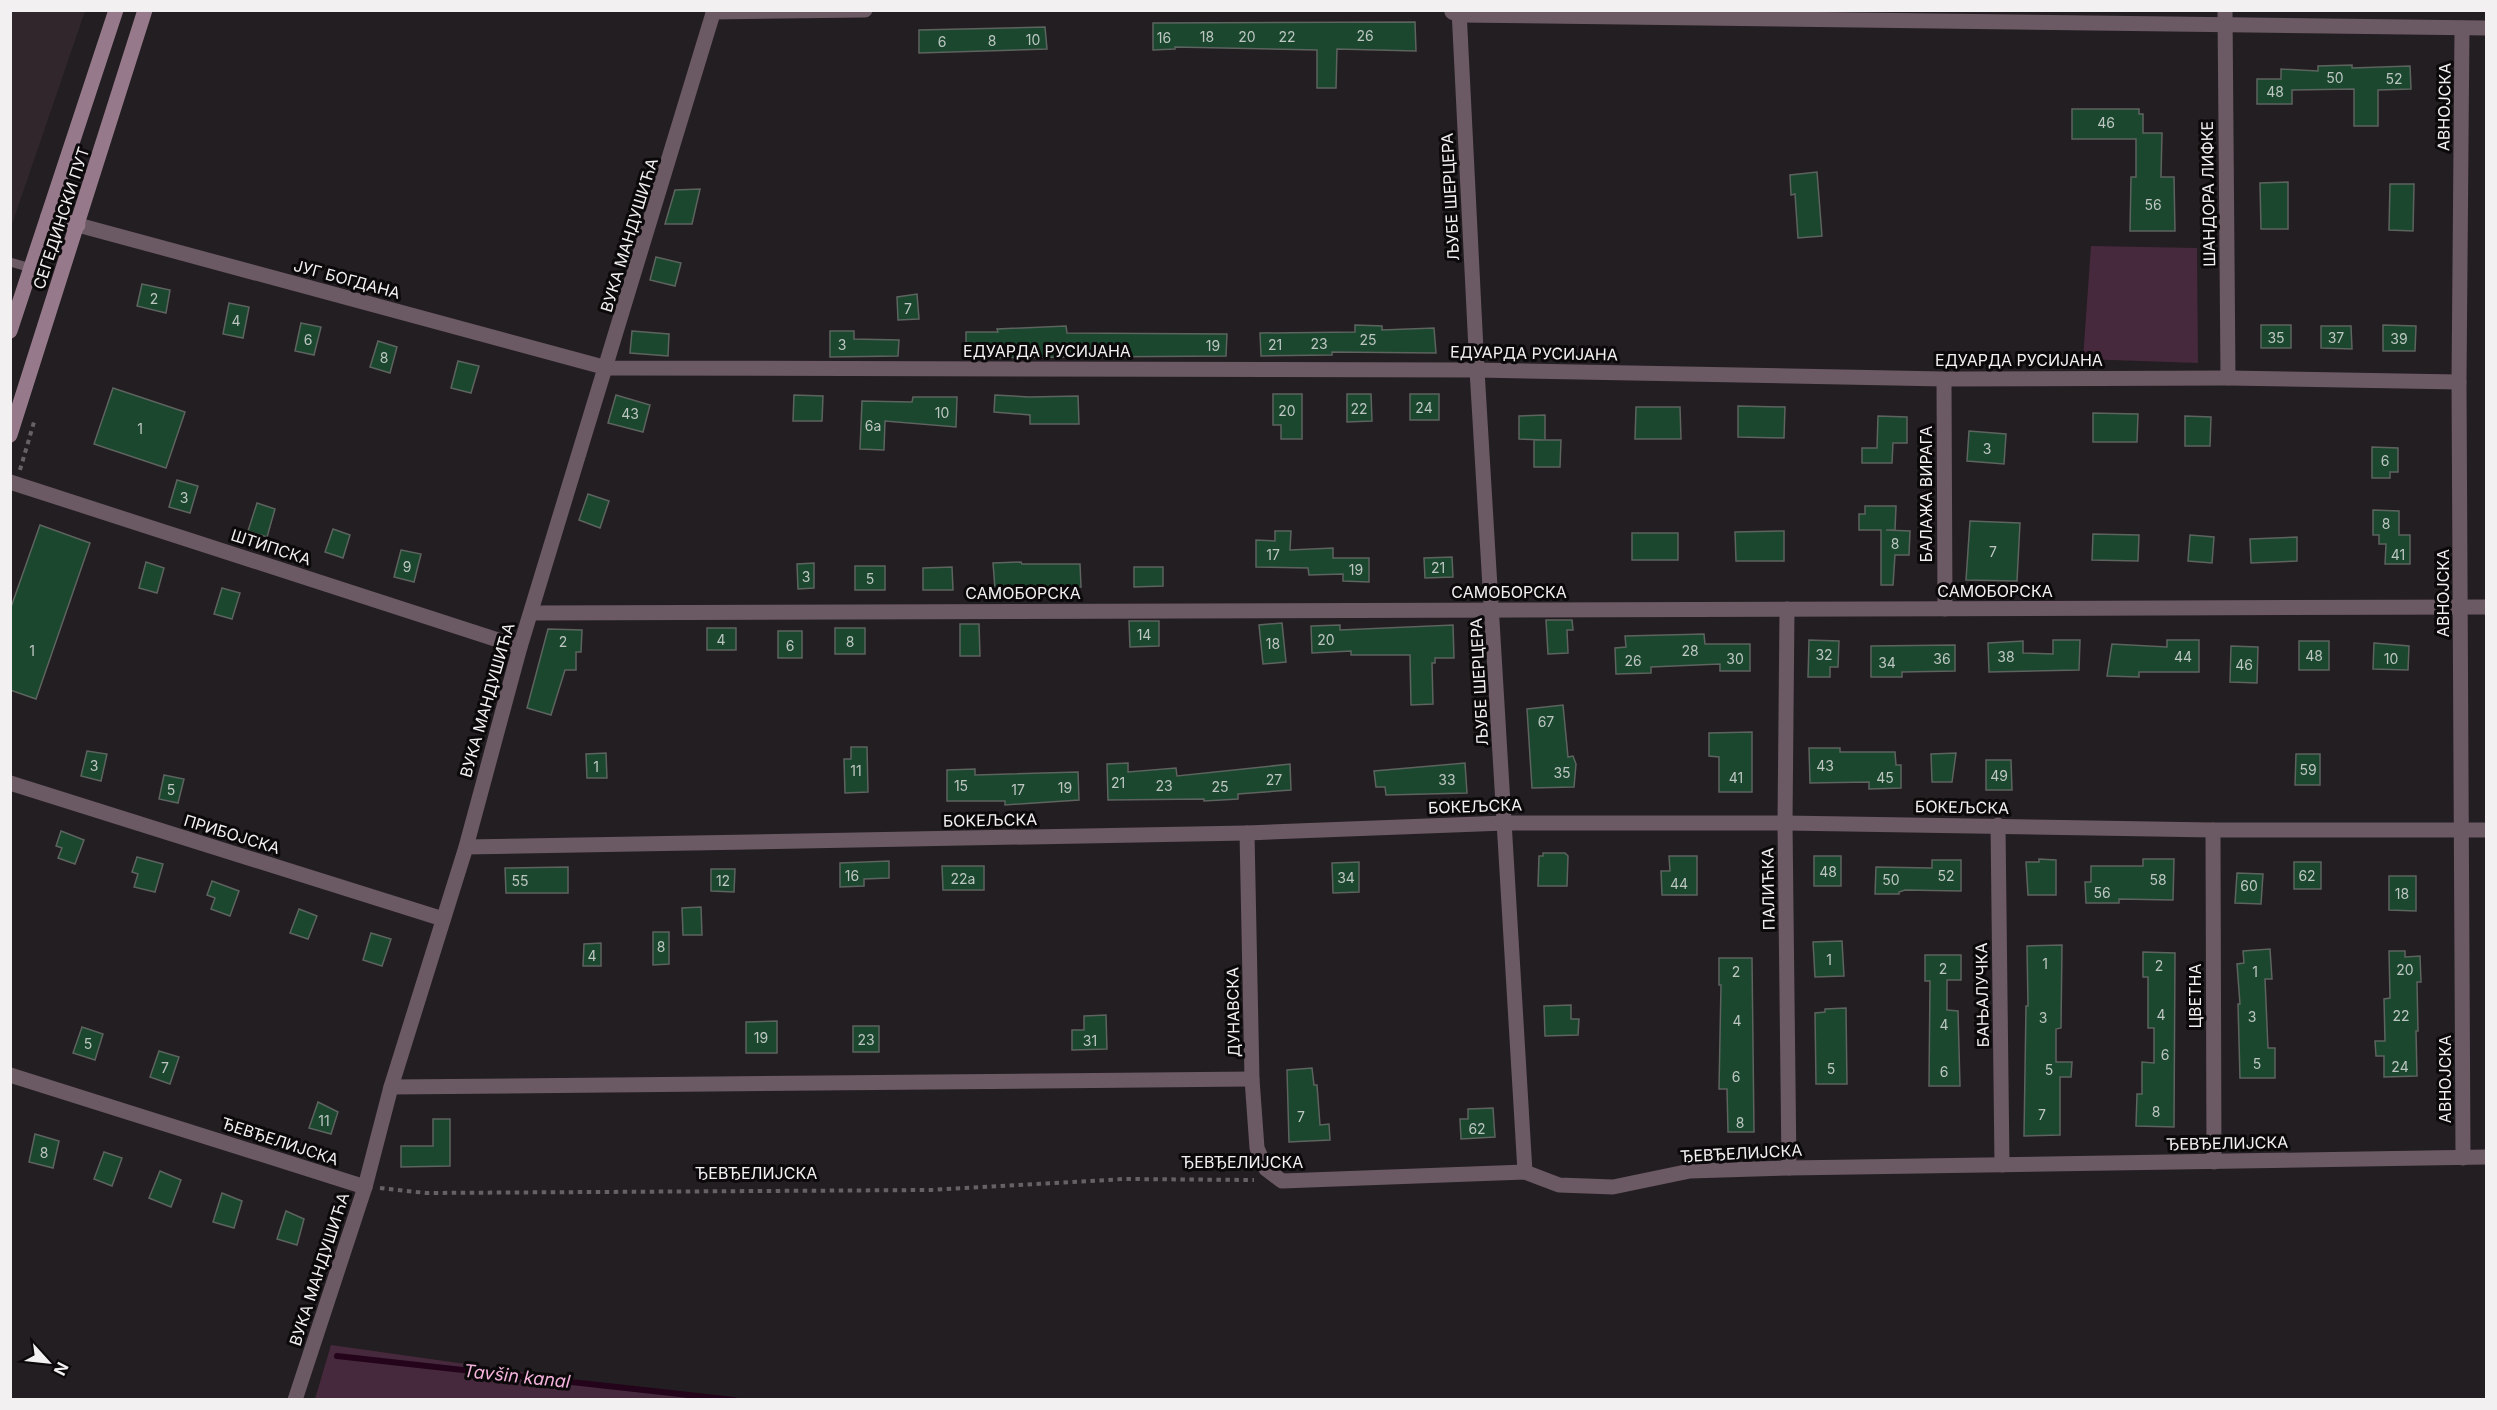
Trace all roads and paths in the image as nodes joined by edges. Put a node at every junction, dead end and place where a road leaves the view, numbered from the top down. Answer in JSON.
{"nodes":[{"id":1,"x":116,"y":10,"type":"edge"},
{"id":2,"x":145,"y":10,"type":"edge"},
{"id":3,"x":865,"y":10,"type":"edge"},
{"id":4,"x":714,"y":11,"type":"edge"},
{"id":5,"x":1456,"y":12,"type":"edge"},
{"id":6,"x":1717,"y":14,"type":"edge"},
{"id":7,"x":1970,"y":16,"type":"edge"},
{"id":8,"x":2107,"y":17,"type":"edge"},
{"id":9,"x":2224,"y":17,"type":"edge"},
{"id":10,"x":2462,"y":28,"type":"junction"},
{"id":11,"x":2487,"y":28,"type":"edge"},
{"id":12,"x":48,"y":216,"type":"junction"},
{"id":13,"x":78,"y":225,"type":"junction"},
{"id":14,"x":10,"y":262,"type":"edge"},
{"id":15,"x":31,"y":268,"type":"junction"},
{"id":16,"x":10,"y":331,"type":"edge"},
{"id":17,"x":607,"y":368,"type":"junction"},
{"id":18,"x":1477,"y":370,"type":"junction"},
{"id":19,"x":2228,"y":378,"type":"junction"},
{"id":20,"x":1944,"y":379,"type":"junction"},
{"id":21,"x":2459,"y":382,"type":"junction"},
{"id":22,"x":10,"y":435,"type":"edge"},
{"id":23,"x":10,"y":482,"type":"edge"},
{"id":24,"x":2461,"y":607,"type":"junction"},
{"id":25,"x":2487,"y":607,"type":"edge"},
{"id":26,"x":1787,"y":609,"type":"junction"},
{"id":27,"x":1945,"y":609,"type":"junction"},
{"id":28,"x":1493,"y":610,"type":"junction"},
{"id":29,"x":531,"y":613,"type":"junction"},
{"id":30,"x":520,"y":647,"type":"junction"},
{"id":31,"x":10,"y":783,"type":"edge"},
{"id":32,"x":1505,"y":823,"type":"junction"},
{"id":33,"x":1785,"y":823,"type":"junction"},
{"id":34,"x":1998,"y":825,"type":"junction"},
{"id":35,"x":2213,"y":830,"type":"junction"},
{"id":36,"x":2463,"y":830,"type":"junction"},
{"id":37,"x":2487,"y":830,"type":"edge"},
{"id":38,"x":1247,"y":833,"type":"junction"},
{"id":39,"x":466,"y":847,"type":"junction"},
{"id":40,"x":443,"y":919,"type":"junction"},
{"id":41,"x":10,"y":1075,"type":"edge"},
{"id":42,"x":1252,"y":1079,"type":"junction"},
{"id":43,"x":391,"y":1088,"type":"junction"},
{"id":44,"x":2487,"y":1157,"type":"edge"},
{"id":45,"x":2463,"y":1158,"type":"junction"},
{"id":46,"x":2214,"y":1162,"type":"junction"},
{"id":47,"x":2002,"y":1165,"type":"junction"},
{"id":48,"x":1789,"y":1168,"type":"junction"},
{"id":49,"x":1526,"y":1172,"type":"junction"},
{"id":50,"x":1282,"y":1181,"type":"junction"},
{"id":51,"x":365,"y":1187,"type":"junction"},
{"id":52,"x":295,"y":1400,"type":"edge"}],
"edges":[{"from":1,"to":12,"type":"main road","name":"СЕГЕДИНСКИ ПУТ"},
{"from":2,"to":13,"type":"main road","name":"СЕГЕДИНСКИ ПУТ"},
{"from":3,"to":4,"type":"street"},
{"from":4,"to":17,"type":"street","name":"ВУКА МАНДУШИЋА"},
{"from":5,"to":6,"type":"street"},
{"from":5,"to":18,"type":"street","name":"ЉУБЕ ШЕРЦЕРА"},
{"from":6,"to":7,"type":"street"},
{"from":7,"to":8,"type":"street"},
{"from":8,"to":9,"type":"street"},
{"from":9,"to":10,"type":"street"},
{"from":9,"to":19,"type":"street","name":"ШАНДОРА ЛИФКЕ"},
{"from":10,"to":11,"type":"street"},
{"from":10,"to":21,"type":"street","name":"АВНОЈСКА"},
{"from":12,"to":13,"type":"main road"},
{"from":12,"to":15,"type":"main road","name":"СЕГЕДИНСКИ ПУТ"},
{"from":13,"to":17,"type":"street","name":"ЈУГ БОГДАНА"},
{"from":13,"to":22,"type":"main road","name":"СЕГЕДИНСКИ ПУТ"},
{"from":14,"to":15,"type":"lane"},
{"from":15,"to":16,"type":"main road","name":"СЕГЕДИНСКИ ПУТ"},
{"from":17,"to":18,"type":"street","name":"ЕДУАРДА РУСИЈАНА"},
{"from":17,"to":29,"type":"street","name":"ВУКА МАНДУШИЋА"},
{"from":18,"to":20,"type":"street","name":"ЕДУАРДА РУСИЈАНА"},
{"from":18,"to":28,"type":"street","name":"ЉУБЕ ШЕРЦЕРА"},
{"from":19,"to":20,"type":"street","name":"ЕДУАРДА РУСИЈАНА"},
{"from":19,"to":21,"type":"street","name":"ЕДУАРДА РУСИЈАНА"},
{"from":20,"to":27,"type":"street","name":"БАЛАЖА ВИРАГА"},
{"from":21,"to":24,"type":"street","name":"АВНОЈСКА"},
{"from":23,"to":30,"type":"street","name":"ШТИПСКА"},
{"from":24,"to":25,"type":"street","name":"САМОБОРСКА"},
{"from":24,"to":27,"type":"street","name":"САМОБОРСКА"},
{"from":24,"to":36,"type":"street","name":"АВНОЈСКА"},
{"from":26,"to":27,"type":"street","name":"САМОБОРСКА"},
{"from":26,"to":28,"type":"street","name":"САМОБОРСКА"},
{"from":26,"to":33,"type":"street","name":"ПАЛИЋКА"},
{"from":28,"to":29,"type":"street","name":"САМОБОРСКА"},
{"from":28,"to":32,"type":"street","name":"ЉУБЕ ШЕРЦЕРА"},
{"from":29,"to":30,"type":"street","name":"ВУКА МАНДУШИЋА"},
{"from":30,"to":39,"type":"street","name":"ВУКА МАНДУШИЋА"},
{"from":31,"to":40,"type":"street","name":"ПРИБОЈСКА"},
{"from":32,"to":33,"type":"street","name":"БОКЕЉСКА"},
{"from":32,"to":38,"type":"street","name":"БОКЕЉСКА"},
{"from":32,"to":49,"type":"street","name":"ЉУБЕ ШЕРЦЕРА"},
{"from":33,"to":34,"type":"street","name":"БОКЕЉСКА"},
{"from":33,"to":48,"type":"street","name":"ПАЛИЋКА"},
{"from":34,"to":35,"type":"street","name":"БОКЕЉСКА"},
{"from":34,"to":47,"type":"street","name":"БАЊАЛУЧКА"},
{"from":35,"to":36,"type":"street","name":"БОКЕЉСКА"},
{"from":35,"to":46,"type":"street","name":"ЦВЕТНА"},
{"from":36,"to":37,"type":"street","name":"БОКЕЉСКА"},
{"from":36,"to":45,"type":"street","name":"АВНОЈСКА"},
{"from":38,"to":39,"type":"street","name":"БОКЕЉСКА"},
{"from":38,"to":42,"type":"street","name":"ДУНАВСКА"},
{"from":39,"to":40,"type":"street","name":"ВУКА МАНДУШИЋА"},
{"from":40,"to":43,"type":"street","name":"ВУКА МАНДУШИЋА"},
{"from":41,"to":51,"type":"street","name":"ЂЕВЂЕЛИЈСКА"},
{"from":42,"to":43,"type":"street"},
{"from":42,"to":50,"type":"street","name":"ДУНАВСКА"},
{"from":43,"to":51,"type":"street","name":"ВУКА МАНДУШИЋА"},
{"from":44,"to":45,"type":"street","name":"ЂЕВЂЕЛИЈСКА"},
{"from":45,"to":46,"type":"street","name":"ЂЕВЂЕЛИЈСКА"},
{"from":46,"to":47,"type":"street","name":"ЂЕВЂЕЛИЈСКА"},
{"from":47,"to":48,"type":"street","name":"ЂЕВЂЕЛИЈСКА"},
{"from":48,"to":49,"type":"street","name":"ЂЕВЂЕЛИЈСКА"},
{"from":49,"to":50,"type":"street","name":"ЂЕВЂЕЛИЈСКА"},
{"from":50,"to":51,"type":"path","name":"ЂЕВЂЕЛИЈСКА"},
{"from":51,"to":52,"type":"street","name":"ВУКА МАНДУШИЋА"}]}
